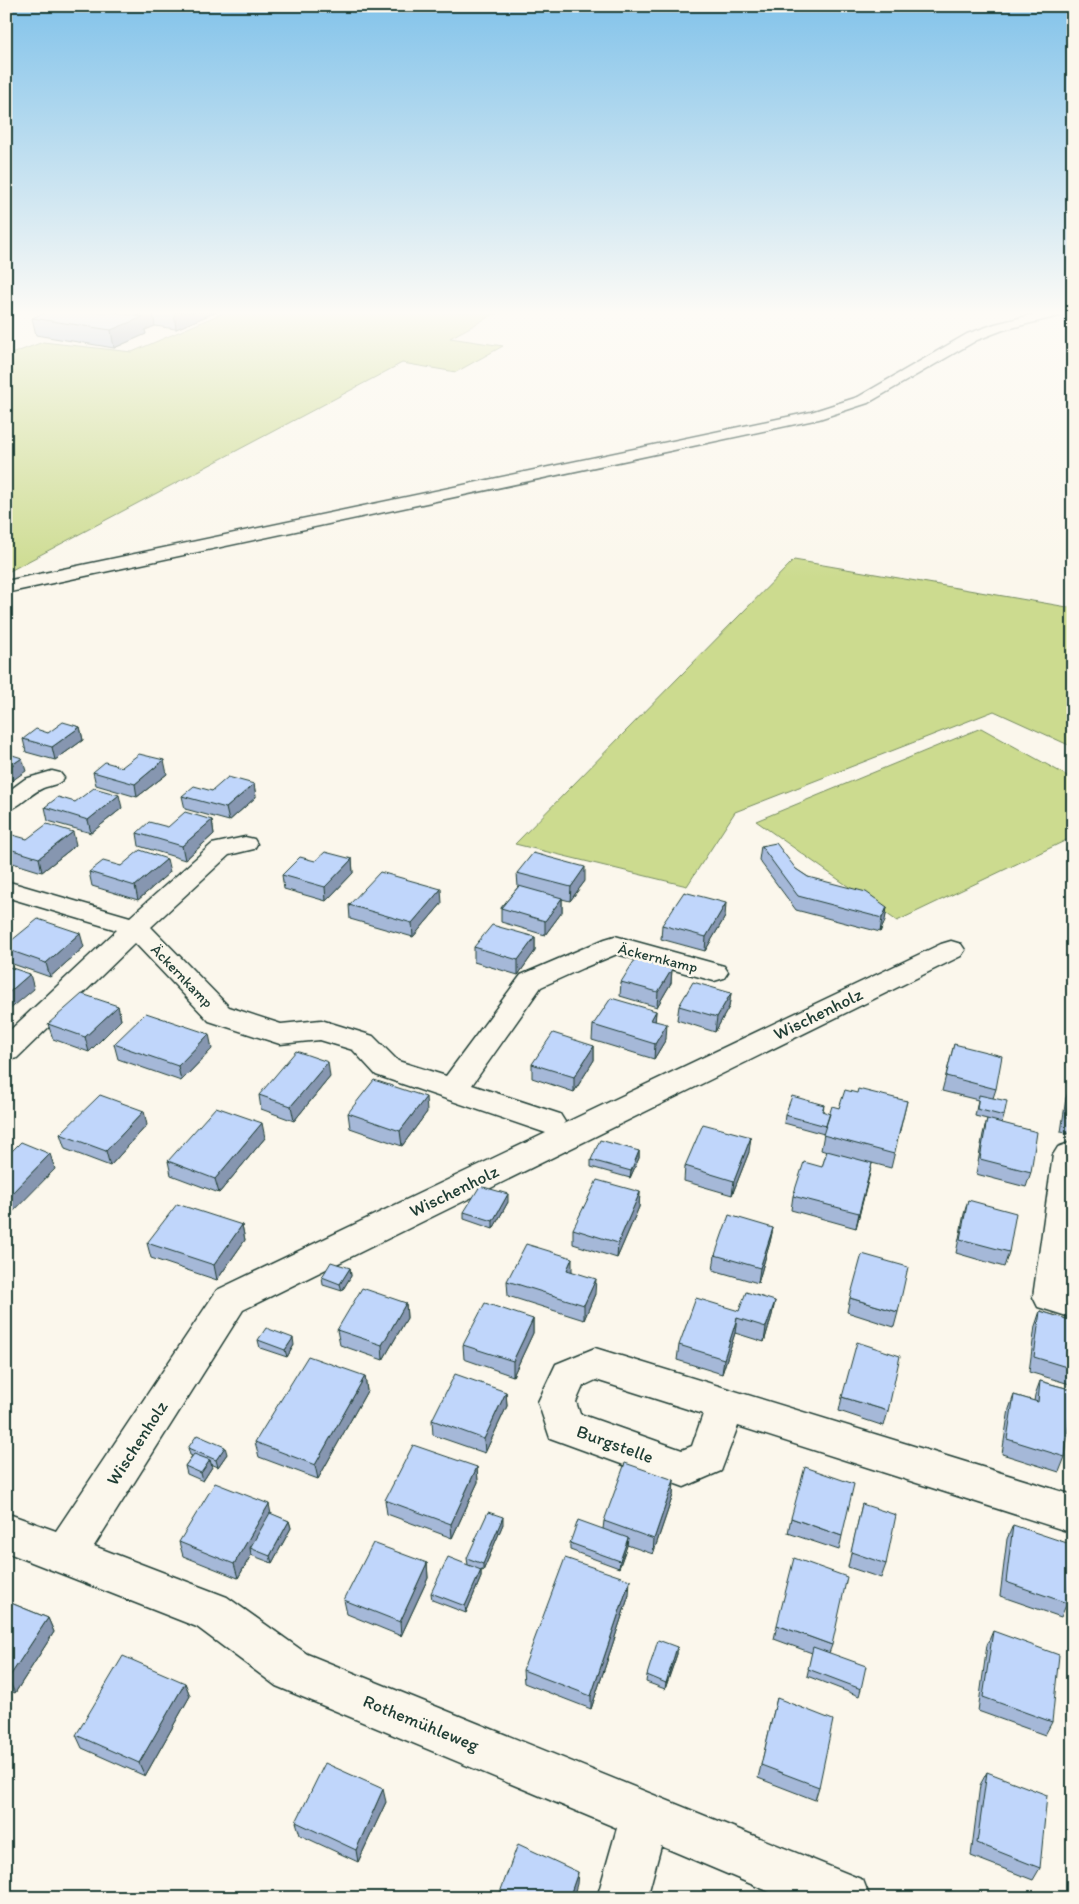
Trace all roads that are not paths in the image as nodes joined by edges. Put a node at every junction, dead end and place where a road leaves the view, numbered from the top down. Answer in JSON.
{"nodes":[{"id":1,"x":860,"y":401,"type":"edge"},
{"id":2,"x":6,"y":587,"type":"edge"},
{"id":3,"x":52,"y":778,"type":"dead end"},
{"id":4,"x":6,"y":804,"type":"edge"},
{"id":5,"x":245,"y":844,"type":"dead end"},
{"id":6,"x":6,"y":889,"type":"edge"},
{"id":7,"x":135,"y":927,"type":"junction"},
{"id":8,"x":951,"y":950,"type":"dead end"},
{"id":9,"x":714,"y":972,"type":"dead end"},
{"id":10,"x":6,"y":1051,"type":"edge"},
{"id":11,"x":453,"y":1089,"type":"junction"},
{"id":12,"x":549,"y":1122,"type":"dead end"},
{"id":13,"x":1073,"y":1156,"type":"edge"},
{"id":14,"x":1073,"y":1303,"type":"edge"},
{"id":15,"x":725,"y":1406,"type":"dead end"},
{"id":16,"x":1073,"y":1514,"type":"edge"},
{"id":17,"x":6,"y":1532,"type":"edge"},
{"id":18,"x":64,"y":1555,"type":"junction"},
{"id":19,"x":645,"y":1815,"type":"junction"},
{"id":20,"x":622,"y":1898,"type":"edge"},
{"id":21,"x":845,"y":1898,"type":"edge"}],
"edges":[{"from":1,"to":2,"type":"street"},
{"from":3,"to":4,"type":"street"},
{"from":5,"to":7,"type":"street"},
{"from":6,"to":7,"type":"street","name":"Äckernkamp"},
{"from":7,"to":10,"type":"street"},
{"from":7,"to":11,"type":"street","name":"Äckernkamp"},
{"from":8,"to":18,"type":"street","name":"Wischenholz"},
{"from":9,"to":11,"type":"street","name":"Äckernkamp"},
{"from":11,"to":12,"type":"street","name":"Äckernkamp"},
{"from":13,"to":14,"type":"street"},
{"from":15,"to":16,"type":"street"},
{"from":17,"to":18,"type":"street","name":"Rothemühleweg"},
{"from":18,"to":19,"type":"street","name":"Rothemühleweg"},
{"from":19,"to":20,"type":"street"},
{"from":19,"to":21,"type":"street","name":"Rothemühleweg"}]}
